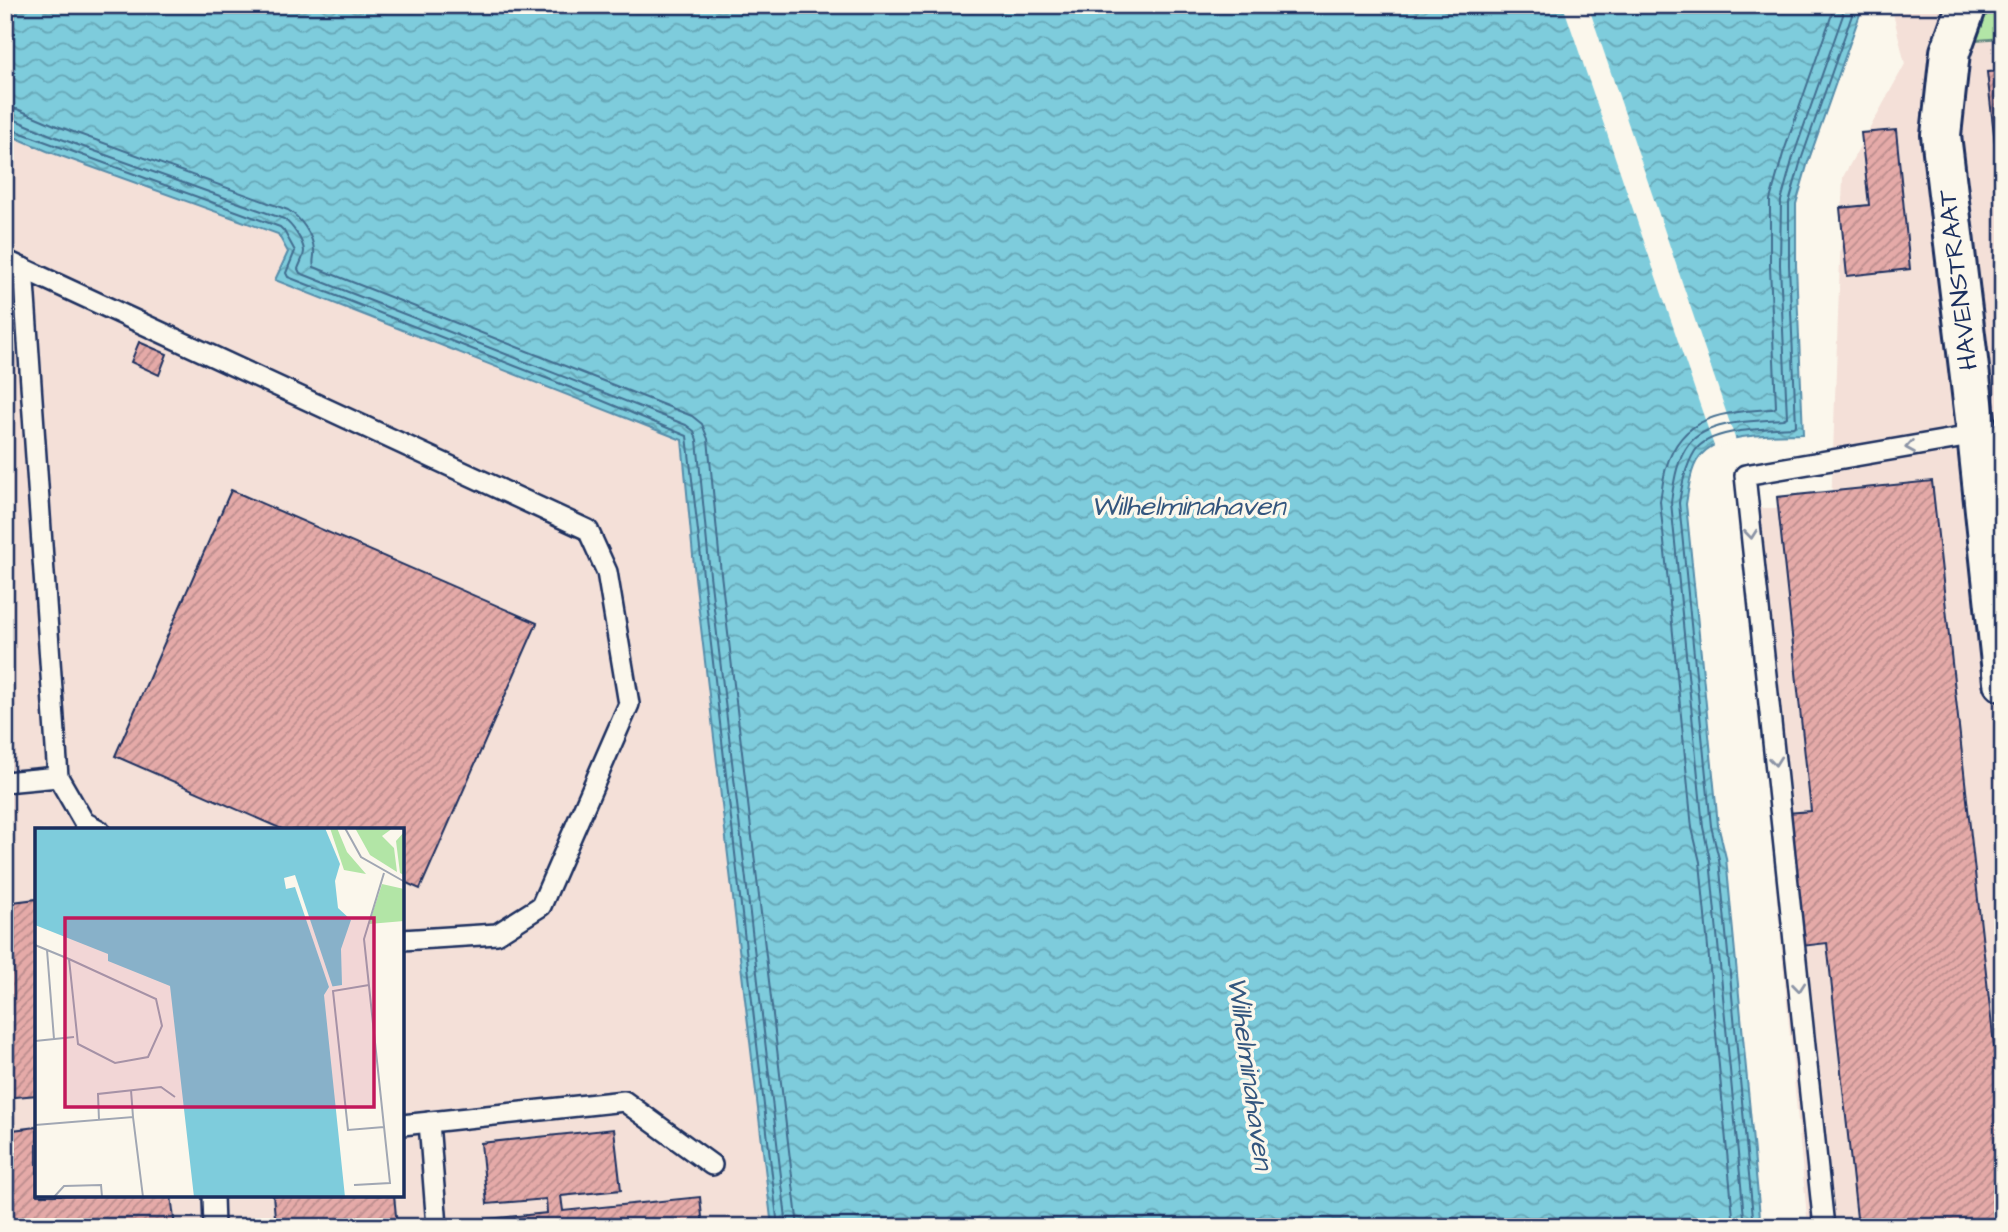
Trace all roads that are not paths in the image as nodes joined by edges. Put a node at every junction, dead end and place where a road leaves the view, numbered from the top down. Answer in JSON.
{"nodes":[{"id":1,"x":1966,"y":5,"type":"edge"},
{"id":2,"x":14,"y":264,"type":"edge"},
{"id":3,"x":1977,"y":435,"type":"junction"},
{"id":4,"x":2003,"y":682,"type":"edge"},
{"id":5,"x":58,"y":777,"type":"junction"},
{"id":6,"x":5,"y":782,"type":"edge"},
{"id":7,"x":95,"y":828,"type":"edge"},
{"id":8,"x":404,"y":940,"type":"edge"},
{"id":9,"x":429,"y":1122,"type":"junction"},
{"id":10,"x":404,"y":1125,"type":"edge"},
{"id":11,"x":712,"y":1165,"type":"dead end"},
{"id":12,"x":213,"y":1197,"type":"edge"},
{"id":13,"x":214,"y":1227,"type":"edge"},
{"id":14,"x":437,"y":1227,"type":"edge"},
{"id":15,"x":1824,"y":1227,"type":"edge"}],
"edges":[{"from":1,"to":3,"type":"street","name":"HAVENSTRAAT"},
{"from":2,"to":5,"type":"lane"},
{"from":2,"to":8,"type":"lane"},
{"from":3,"to":4,"type":"street","name":"HAVENSTRAAT"},
{"from":3,"to":15,"type":"lane","one_way":true},
{"from":5,"to":6,"type":"lane"},
{"from":5,"to":7,"type":"lane"},
{"from":9,"to":10,"type":"lane"},
{"from":9,"to":11,"type":"lane"},
{"from":9,"to":14,"type":"lane"},
{"from":12,"to":13,"type":"lane"}]}
